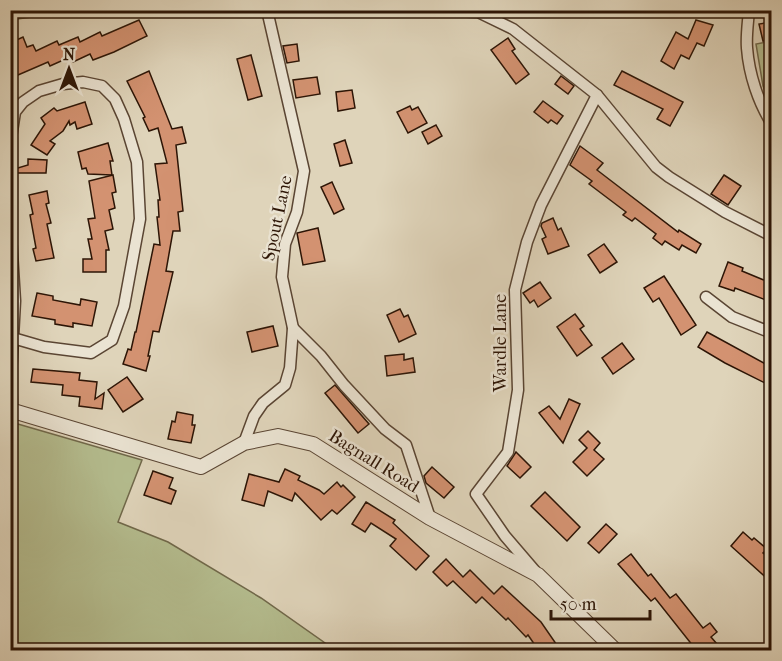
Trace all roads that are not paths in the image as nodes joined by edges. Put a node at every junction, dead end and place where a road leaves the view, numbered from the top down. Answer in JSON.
{"nodes":[{"id":1,"x":267,"y":10,"type":"edge"},
{"id":2,"x":432,"y":10,"type":"edge"},
{"id":3,"x":749,"y":10,"type":"edge"},
{"id":4,"x":597,"y":96,"type":"junction"},
{"id":5,"x":771,"y":124,"type":"edge"},
{"id":6,"x":10,"y":144,"type":"edge"},
{"id":7,"x":10,"y":220,"type":"edge"},
{"id":8,"x":771,"y":236,"type":"edge"},
{"id":9,"x":706,"y":297,"type":"dead end"},
{"id":10,"x":293,"y":328,"type":"junction"},
{"id":11,"x":771,"y":333,"type":"edge"},
{"id":12,"x":13,"y":338,"type":"junction"},
{"id":13,"x":11,"y":410,"type":"edge"},
{"id":14,"x":244,"y":442,"type":"junction"},
{"id":15,"x":430,"y":518,"type":"junction"},
{"id":16,"x":538,"y":575,"type":"junction"},
{"id":17,"x":615,"y":651,"type":"edge"}],
"edges":[{"from":1,"to":10,"type":"street","name":"Spout Lane"},
{"from":2,"to":4,"type":"street"},
{"from":3,"to":5,"type":"street"},
{"from":4,"to":8,"type":"street"},
{"from":4,"to":16,"type":"street","name":"Wardle Lane"},
{"from":6,"to":12,"type":"street"},
{"from":7,"to":12,"type":"street"},
{"from":9,"to":11,"type":"street"},
{"from":10,"to":14,"type":"street","name":"Spout Lane"},
{"from":10,"to":15,"type":"street"},
{"from":12,"to":13,"type":"street"},
{"from":13,"to":14,"type":"street","name":"Bagnall Road"},
{"from":14,"to":15,"type":"street","name":"Bagnall Road"},
{"from":15,"to":16,"type":"street","name":"Bagnall Road"},
{"from":16,"to":17,"type":"street","name":"Bagnall Road"}]}
